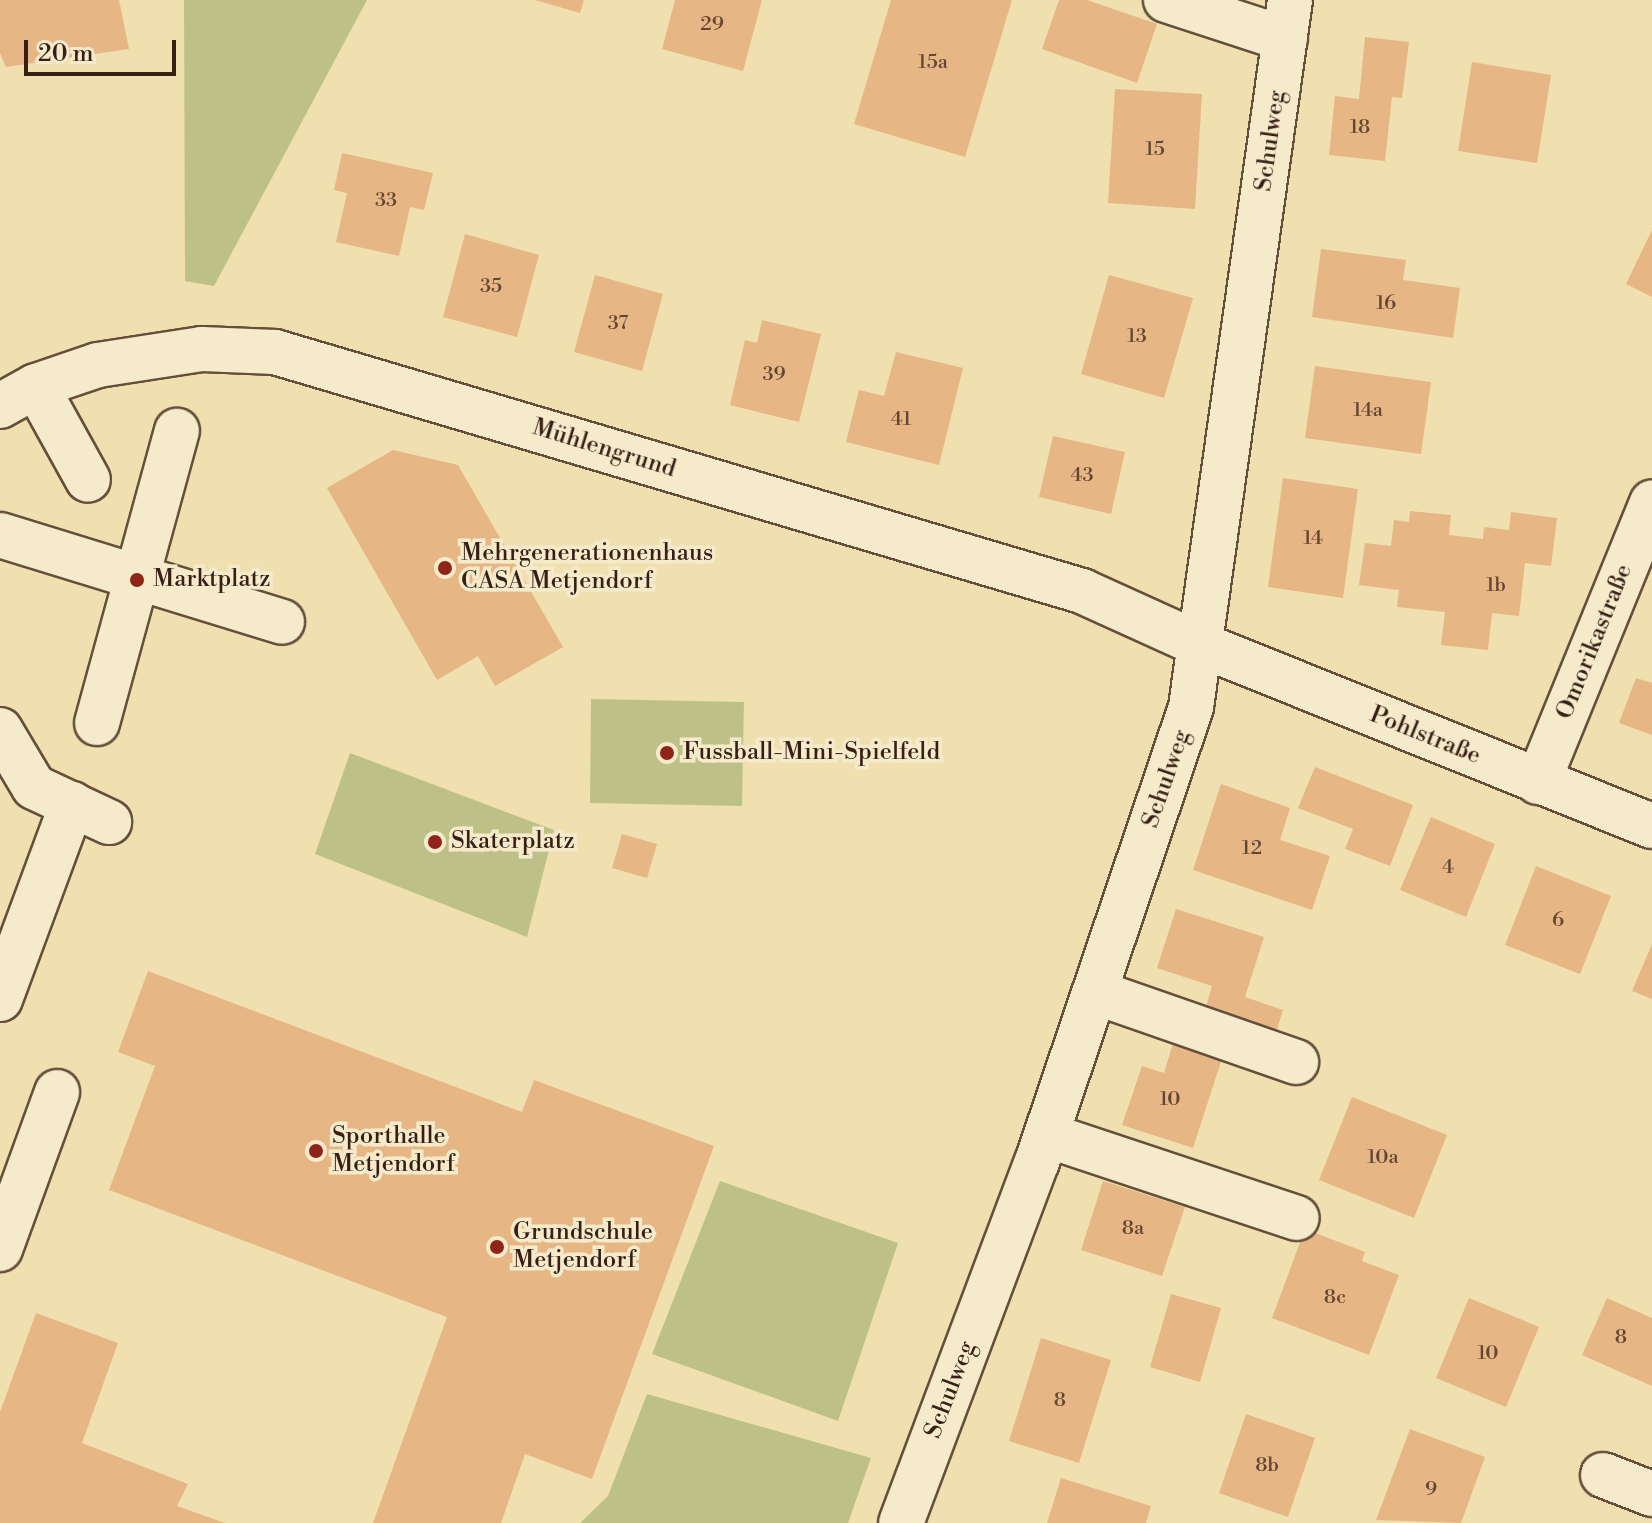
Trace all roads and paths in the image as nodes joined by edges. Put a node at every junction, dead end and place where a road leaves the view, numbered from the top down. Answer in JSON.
{"nodes":[{"id":1,"x":1166,"y":0,"type":"edge"},
{"id":2,"x":1288,"y":19,"type":"edge"},
{"id":3,"x":18,"y":396,"type":"edge"},
{"id":4,"x":177,"y":431,"type":"dead end"},
{"id":5,"x":88,"y":480,"type":"dead end"},
{"id":6,"x":1652,"y":502,"type":"edge"},
{"id":7,"x":0,"y":535,"type":"edge"},
{"id":8,"x":137,"y":580,"type":"junction"},
{"id":9,"x":282,"y":622,"type":"dead end"},
{"id":10,"x":1199,"y":644,"type":"junction"},
{"id":11,"x":97,"y":723,"type":"dead end"},
{"id":12,"x":0,"y":730,"type":"edge"},
{"id":13,"x":1538,"y":782,"type":"junction"},
{"id":14,"x":1652,"y":826,"type":"edge"},
{"id":15,"x":1095,"y":992,"type":"junction"},
{"id":16,"x":0,"y":999,"type":"edge"},
{"id":17,"x":1296,"y":1062,"type":"dead end"},
{"id":18,"x":57,"y":1092,"type":"dead end"},
{"id":19,"x":1047,"y":1135,"type":"junction"},
{"id":20,"x":1297,"y":1218,"type":"dead end"},
{"id":21,"x":0,"y":1249,"type":"edge"},
{"id":22,"x":1603,"y":1475,"type":"dead end"},
{"id":23,"x":1652,"y":1494,"type":"edge"},
{"id":24,"x":901,"y":1523,"type":"edge"}],
"edges":[{"from":1,"to":2,"type":"street"},
{"from":2,"to":10,"type":"street","name":"Schulweg"},
{"from":3,"to":5,"type":"street"},
{"from":3,"to":10,"type":"street","name":"Mühlengrund"},
{"from":4,"to":8,"type":"street"},
{"from":6,"to":13,"type":"street","name":"Omorikastraße"},
{"from":7,"to":8,"type":"street"},
{"from":8,"to":9,"type":"street"},
{"from":8,"to":11,"type":"street"},
{"from":10,"to":13,"type":"street","name":"Pohlstraße"},
{"from":10,"to":15,"type":"street","name":"Schulweg"},
{"from":12,"to":16,"type":"street"},
{"from":13,"to":14,"type":"street","name":"Pohlstraße"},
{"from":15,"to":17,"type":"street"},
{"from":15,"to":19,"type":"street","name":"Schulweg"},
{"from":18,"to":21,"type":"street"},
{"from":19,"to":20,"type":"street"},
{"from":19,"to":24,"type":"street","name":"Schulweg"},
{"from":22,"to":23,"type":"street"}]}
